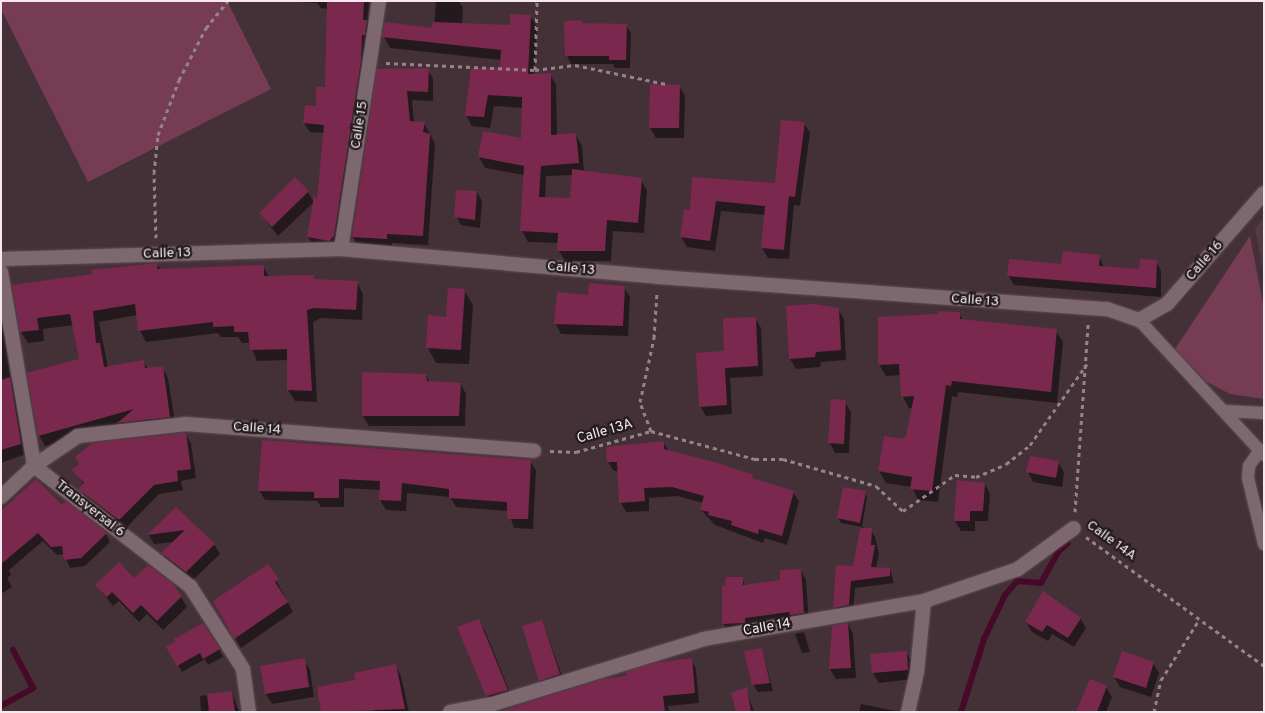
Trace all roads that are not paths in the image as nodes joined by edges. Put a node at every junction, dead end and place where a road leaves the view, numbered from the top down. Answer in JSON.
{"nodes":[{"id":1,"x":379,"y":1,"type":"edge"},
{"id":2,"x":1264,"y":194,"type":"edge"},
{"id":3,"x":341,"y":249,"type":"junction"},
{"id":4,"x":1,"y":259,"type":"edge"},
{"id":5,"x":1,"y":272,"type":"edge"},
{"id":6,"x":1139,"y":320,"type":"junction"},
{"id":7,"x":1225,"y":411,"type":"junction"},
{"id":8,"x":1264,"y":413,"type":"edge"},
{"id":9,"x":534,"y":450,"type":"road end"},
{"id":10,"x":1261,"y":454,"type":"edge"},
{"id":11,"x":34,"y":466,"type":"junction"},
{"id":12,"x":1,"y":497,"type":"edge"},
{"id":13,"x":1074,"y":528,"type":"road end"},
{"id":14,"x":1264,"y":544,"type":"edge"},
{"id":15,"x":924,"y":601,"type":"junction"},
{"id":16,"x":249,"y":712,"type":"edge"},
{"id":17,"x":450,"y":712,"type":"edge"},
{"id":18,"x":908,"y":712,"type":"edge"}],
"edges":[{"from":1,"to":3,"type":"street","name":"Calle 15"},
{"from":2,"to":6,"type":"street","name":"Calle 16"},
{"from":3,"to":4,"type":"street","name":"Calle 13"},
{"from":3,"to":6,"type":"street","name":"Calle 13"},
{"from":5,"to":11,"type":"street"},
{"from":6,"to":7,"type":"lane"},
{"from":7,"to":8,"type":"lane"},
{"from":7,"to":10,"type":"lane"},
{"from":9,"to":11,"type":"street","name":"Calle 14"},
{"from":10,"to":14,"type":"lane"},
{"from":11,"to":12,"type":"street","name":"Calle 14"},
{"from":11,"to":16,"type":"street","name":"Transversal 6"},
{"from":13,"to":15,"type":"street","name":"Calle 14"},
{"from":15,"to":17,"type":"street","name":"Calle 14"},
{"from":15,"to":18,"type":"street"}]}
